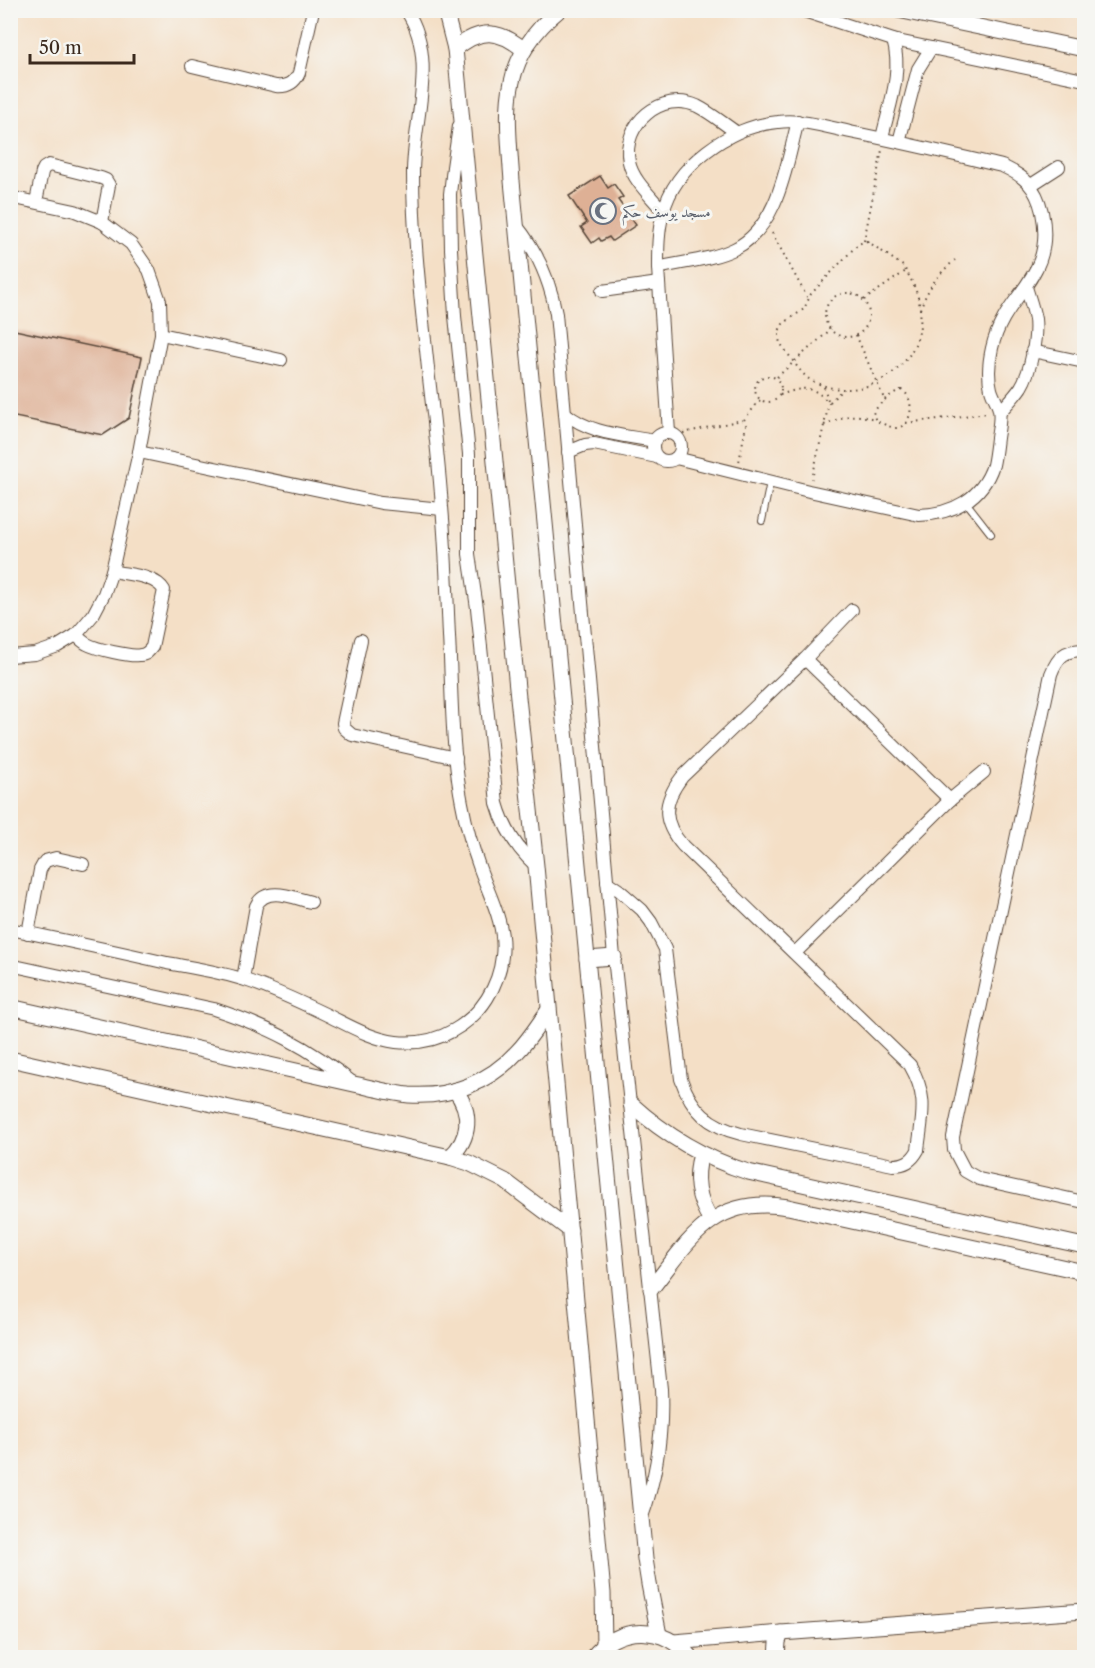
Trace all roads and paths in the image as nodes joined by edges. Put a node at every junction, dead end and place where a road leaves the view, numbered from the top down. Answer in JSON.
{"nodes":[{"id":1,"x":313,"y":10,"type":"edge"},
{"id":2,"x":406,"y":10,"type":"edge"},
{"id":3,"x":445,"y":10,"type":"edge"},
{"id":4,"x":559,"y":10,"type":"edge"},
{"id":5,"x":801,"y":10,"type":"edge"},
{"id":6,"x":898,"y":10,"type":"edge"},
{"id":7,"x":893,"y":40,"type":"junction"},
{"id":8,"x":931,"y":48,"type":"junction"},
{"id":9,"x":455,"y":49,"type":"junction"},
{"id":10,"x":1084,"y":49,"type":"edge"},
{"id":11,"x":524,"y":50,"type":"junction"},
{"id":12,"x":192,"y":66,"type":"dead end"},
{"id":13,"x":1084,"y":80,"type":"edge"},
{"id":14,"x":462,"y":113,"type":"junction"},
{"id":15,"x":798,"y":121,"type":"junction"},
{"id":16,"x":736,"y":132,"type":"junction"},
{"id":17,"x":883,"y":138,"type":"junction"},
{"id":18,"x":899,"y":142,"type":"junction"},
{"id":19,"x":1059,"y":166,"type":"dead end"},
{"id":20,"x":1031,"y":185,"type":"junction"},
{"id":21,"x":10,"y":197,"type":"edge"},
{"id":22,"x":36,"y":202,"type":"junction"},
{"id":23,"x":663,"y":211,"type":"junction"},
{"id":24,"x":765,"y":221,"type":"junction"},
{"id":25,"x":102,"y":222,"type":"junction"},
{"id":26,"x":515,"y":225,"type":"junction"},
{"id":27,"x":864,"y":241,"type":"junction"},
{"id":28,"x":955,"y":260,"type":"dead end"},
{"id":29,"x":658,"y":268,"type":"junction"},
{"id":30,"x":906,"y":271,"type":"junction"},
{"id":31,"x":659,"y":283,"type":"junction"},
{"id":32,"x":1026,"y":287,"type":"junction"},
{"id":33,"x":602,"y":291,"type":"dead end"},
{"id":34,"x":808,"y":299,"type":"junction"},
{"id":35,"x":864,"y":300,"type":"junction"},
{"id":36,"x":920,"y":309,"type":"junction"},
{"id":37,"x":831,"y":329,"type":"junction"},
{"id":38,"x":161,"y":334,"type":"junction"},
{"id":39,"x":856,"y":335,"type":"junction"},
{"id":40,"x":1032,"y":351,"type":"junction"},
{"id":41,"x":281,"y":360,"type":"dead end"},
{"id":42,"x":794,"y":361,"type":"junction"},
{"id":43,"x":1084,"y":362,"type":"edge"},
{"id":44,"x":776,"y":378,"type":"junction"},
{"id":45,"x":878,"y":383,"type":"junction"},
{"id":46,"x":824,"y":386,"type":"junction"},
{"id":47,"x":842,"y":390,"type":"junction"},
{"id":48,"x":780,"y":395,"type":"junction"},
{"id":49,"x":760,"y":400,"type":"junction"},
{"id":50,"x":885,"y":401,"type":"junction"},
{"id":51,"x":829,"y":404,"type":"junction"},
{"id":52,"x":1000,"y":412,"type":"junction"},
{"id":53,"x":565,"y":413,"type":"junction"},
{"id":54,"x":874,"y":419,"type":"junction"},
{"id":55,"x":744,"y":420,"type":"junction"},
{"id":56,"x":906,"y":423,"type":"junction"},
{"id":57,"x":824,"y":425,"type":"junction"},
{"id":58,"x":672,"y":434,"type":"junction"},
{"id":59,"x":654,"y":441,"type":"junction"},
{"id":60,"x":139,"y":452,"type":"junction"},
{"id":61,"x":568,"y":452,"type":"junction"},
{"id":62,"x":657,"y":457,"type":"junction"},
{"id":63,"x":676,"y":458,"type":"junction"},
{"id":64,"x":736,"y":473,"type":"junction"},
{"id":65,"x":770,"y":481,"type":"junction"},
{"id":66,"x":809,"y":490,"type":"junction"},
{"id":67,"x":966,"y":502,"type":"junction"},
{"id":68,"x":442,"y":509,"type":"junction"},
{"id":69,"x":762,"y":521,"type":"dead end"},
{"id":70,"x":991,"y":534,"type":"dead end"},
{"id":71,"x":112,"y":571,"type":"junction"},
{"id":72,"x":852,"y":610,"type":"dead end"},
{"id":73,"x":76,"y":635,"type":"junction"},
{"id":74,"x":361,"y":640,"type":"dead end"},
{"id":75,"x":1084,"y":650,"type":"edge"},
{"id":76,"x":10,"y":656,"type":"edge"},
{"id":77,"x":805,"y":659,"type":"junction"},
{"id":78,"x":456,"y":758,"type":"junction"},
{"id":79,"x":984,"y":772,"type":"dead end"},
{"id":80,"x":950,"y":800,"type":"junction"},
{"id":81,"x":83,"y":864,"type":"dead end"},
{"id":82,"x":536,"y":866,"type":"junction"},
{"id":83,"x":607,"y":882,"type":"junction"},
{"id":84,"x":311,"y":902,"type":"dead end"},
{"id":85,"x":10,"y":929,"type":"edge"},
{"id":86,"x":28,"y":933,"type":"junction"},
{"id":87,"x":795,"y":953,"type":"junction"},
{"id":88,"x":614,"y":957,"type":"junction"},
{"id":89,"x":587,"y":959,"type":"junction"},
{"id":90,"x":10,"y":965,"type":"edge"},
{"id":91,"x":243,"y":979,"type":"junction"},
{"id":92,"x":10,"y":1007,"type":"edge"},
{"id":93,"x":548,"y":1011,"type":"junction"},
{"id":94,"x":10,"y":1059,"type":"edge"},
{"id":95,"x":354,"y":1084,"type":"junction"},
{"id":96,"x":455,"y":1090,"type":"junction"},
{"id":97,"x":631,"y":1104,"type":"junction"},
{"id":98,"x":701,"y":1154,"type":"junction"},
{"id":99,"x":450,"y":1157,"type":"junction"},
{"id":100,"x":1084,"y":1202,"type":"edge"},
{"id":101,"x":711,"y":1220,"type":"junction"},
{"id":102,"x":570,"y":1230,"type":"junction"},
{"id":103,"x":1084,"y":1246,"type":"edge"},
{"id":104,"x":1084,"y":1272,"type":"edge"},
{"id":105,"x":651,"y":1289,"type":"junction"},
{"id":106,"x":642,"y":1517,"type":"junction"},
{"id":107,"x":1084,"y":1611,"type":"edge"},
{"id":108,"x":781,"y":1633,"type":"junction"},
{"id":109,"x":659,"y":1635,"type":"junction"},
{"id":110,"x":674,"y":1642,"type":"junction"},
{"id":111,"x":604,"y":1645,"type":"junction"},
{"id":112,"x":592,"y":1658,"type":"edge"},
{"id":113,"x":691,"y":1658,"type":"edge"},
{"id":114,"x":777,"y":1658,"type":"edge"}],
"edges":[{"from":1,"to":12,"type":"street"},
{"from":2,"to":68,"type":"street"},
{"from":3,"to":9,"type":"street"},
{"from":4,"to":11,"type":"street"},
{"from":5,"to":7,"type":"street"},
{"from":6,"to":10,"type":"street"},
{"from":7,"to":8,"type":"street"},
{"from":7,"to":17,"type":"street"},
{"from":8,"to":13,"type":"street"},
{"from":8,"to":18,"type":"street"},
{"from":9,"to":11,"type":"street"},
{"from":9,"to":14,"type":"street"},
{"from":11,"to":26,"type":"street"},
{"from":14,"to":82,"type":"street"},
{"from":14,"to":82,"type":"street"},
{"from":15,"to":16,"type":"street"},
{"from":15,"to":17,"type":"street"},
{"from":15,"to":24,"type":"street"},
{"from":16,"to":23,"type":"street"},
{"from":16,"to":23,"type":"street"},
{"from":17,"to":18,"type":"street"},
{"from":17,"to":27,"type":"path"},
{"from":18,"to":20,"type":"street"},
{"from":19,"to":20,"type":"street"},
{"from":20,"to":32,"type":"street"},
{"from":21,"to":22,"type":"street"},
{"from":22,"to":25,"type":"street"},
{"from":22,"to":25,"type":"street"},
{"from":23,"to":29,"type":"street"},
{"from":24,"to":29,"type":"street"},
{"from":24,"to":34,"type":"path"},
{"from":25,"to":38,"type":"street"},
{"from":26,"to":53,"type":"street"},
{"from":26,"to":89,"type":"street"},
{"from":27,"to":30,"type":"path"},
{"from":27,"to":34,"type":"path"},
{"from":28,"to":36,"type":"path"},
{"from":29,"to":31,"type":"street"},
{"from":30,"to":35,"type":"path"},
{"from":30,"to":36,"type":"path"},
{"from":31,"to":33,"type":"street"},
{"from":31,"to":58,"type":"street"},
{"from":32,"to":40,"type":"street"},
{"from":32,"to":52,"type":"street"},
{"from":34,"to":42,"type":"path"},
{"from":35,"to":37,"type":"path"},
{"from":35,"to":39,"type":"path"},
{"from":36,"to":45,"type":"path"},
{"from":37,"to":39,"type":"path"},
{"from":37,"to":42,"type":"path"},
{"from":38,"to":41,"type":"street"},
{"from":38,"to":60,"type":"street"},
{"from":39,"to":45,"type":"path"},
{"from":40,"to":43,"type":"street"},
{"from":40,"to":52,"type":"street"},
{"from":42,"to":44,"type":"path"},
{"from":42,"to":46,"type":"path"},
{"from":44,"to":48,"type":"path"},
{"from":44,"to":49,"type":"path"},
{"from":45,"to":47,"type":"path"},
{"from":45,"to":50,"type":"path"},
{"from":46,"to":47,"type":"path"},
{"from":46,"to":51,"type":"path"},
{"from":47,"to":51,"type":"path"},
{"from":48,"to":49,"type":"path"},
{"from":48,"to":51,"type":"path"},
{"from":49,"to":55,"type":"path"},
{"from":50,"to":54,"type":"path"},
{"from":50,"to":56,"type":"path"},
{"from":51,"to":57,"type":"path"},
{"from":52,"to":56,"type":"path"},
{"from":52,"to":67,"type":"street"},
{"from":53,"to":59,"type":"street"},
{"from":53,"to":61,"type":"street"},
{"from":54,"to":56,"type":"path"},
{"from":54,"to":57,"type":"path"},
{"from":55,"to":58,"type":"path"},
{"from":55,"to":64,"type":"path"},
{"from":57,"to":66,"type":"path"},
{"from":58,"to":59,"type":"street"},
{"from":58,"to":63,"type":"street"},
{"from":59,"to":62,"type":"street"},
{"from":60,"to":68,"type":"street"},
{"from":60,"to":71,"type":"street"},
{"from":61,"to":62,"type":"street"},
{"from":61,"to":83,"type":"street"},
{"from":62,"to":63,"type":"street"},
{"from":63,"to":64,"type":"street"},
{"from":64,"to":65,"type":"street"},
{"from":65,"to":66,"type":"street"},
{"from":65,"to":69,"type":"lane"},
{"from":66,"to":67,"type":"street"},
{"from":67,"to":70,"type":"lane"},
{"from":68,"to":78,"type":"street"},
{"from":71,"to":73,"type":"street"},
{"from":71,"to":73,"type":"street"},
{"from":72,"to":77,"type":"street"},
{"from":73,"to":76,"type":"street"},
{"from":74,"to":78,"type":"street"},
{"from":75,"to":100,"type":"street"},
{"from":77,"to":80,"type":"street"},
{"from":77,"to":87,"type":"street"},
{"from":78,"to":91,"type":"street"},
{"from":79,"to":80,"type":"street"},
{"from":80,"to":87,"type":"street"},
{"from":81,"to":86,"type":"street"},
{"from":82,"to":93,"type":"street"},
{"from":83,"to":87,"type":"street"},
{"from":83,"to":88,"type":"street"},
{"from":84,"to":91,"type":"street"},
{"from":85,"to":86,"type":"street"},
{"from":86,"to":91,"type":"street"},
{"from":88,"to":89,"type":"street"},
{"from":88,"to":97,"type":"street"},
{"from":89,"to":106,"type":"street"},
{"from":90,"to":95,"type":"street"},
{"from":92,"to":95,"type":"street"},
{"from":93,"to":96,"type":"street"},
{"from":93,"to":102,"type":"street"},
{"from":94,"to":99,"type":"street"},
{"from":95,"to":96,"type":"street"},
{"from":96,"to":99,"type":"street"},
{"from":97,"to":98,"type":"street"},
{"from":97,"to":105,"type":"street"},
{"from":98,"to":101,"type":"street"},
{"from":98,"to":103,"type":"street"},
{"from":99,"to":102,"type":"street"},
{"from":101,"to":104,"type":"street"},
{"from":101,"to":105,"type":"street"},
{"from":102,"to":111,"type":"street"},
{"from":105,"to":106,"type":"street"},
{"from":106,"to":109,"type":"street"},
{"from":107,"to":108,"type":"street"},
{"from":108,"to":110,"type":"street"},
{"from":108,"to":114,"type":"street"},
{"from":109,"to":110,"type":"street"},
{"from":109,"to":111,"type":"street"},
{"from":110,"to":113,"type":"street"},
{"from":111,"to":112,"type":"street"}]}
